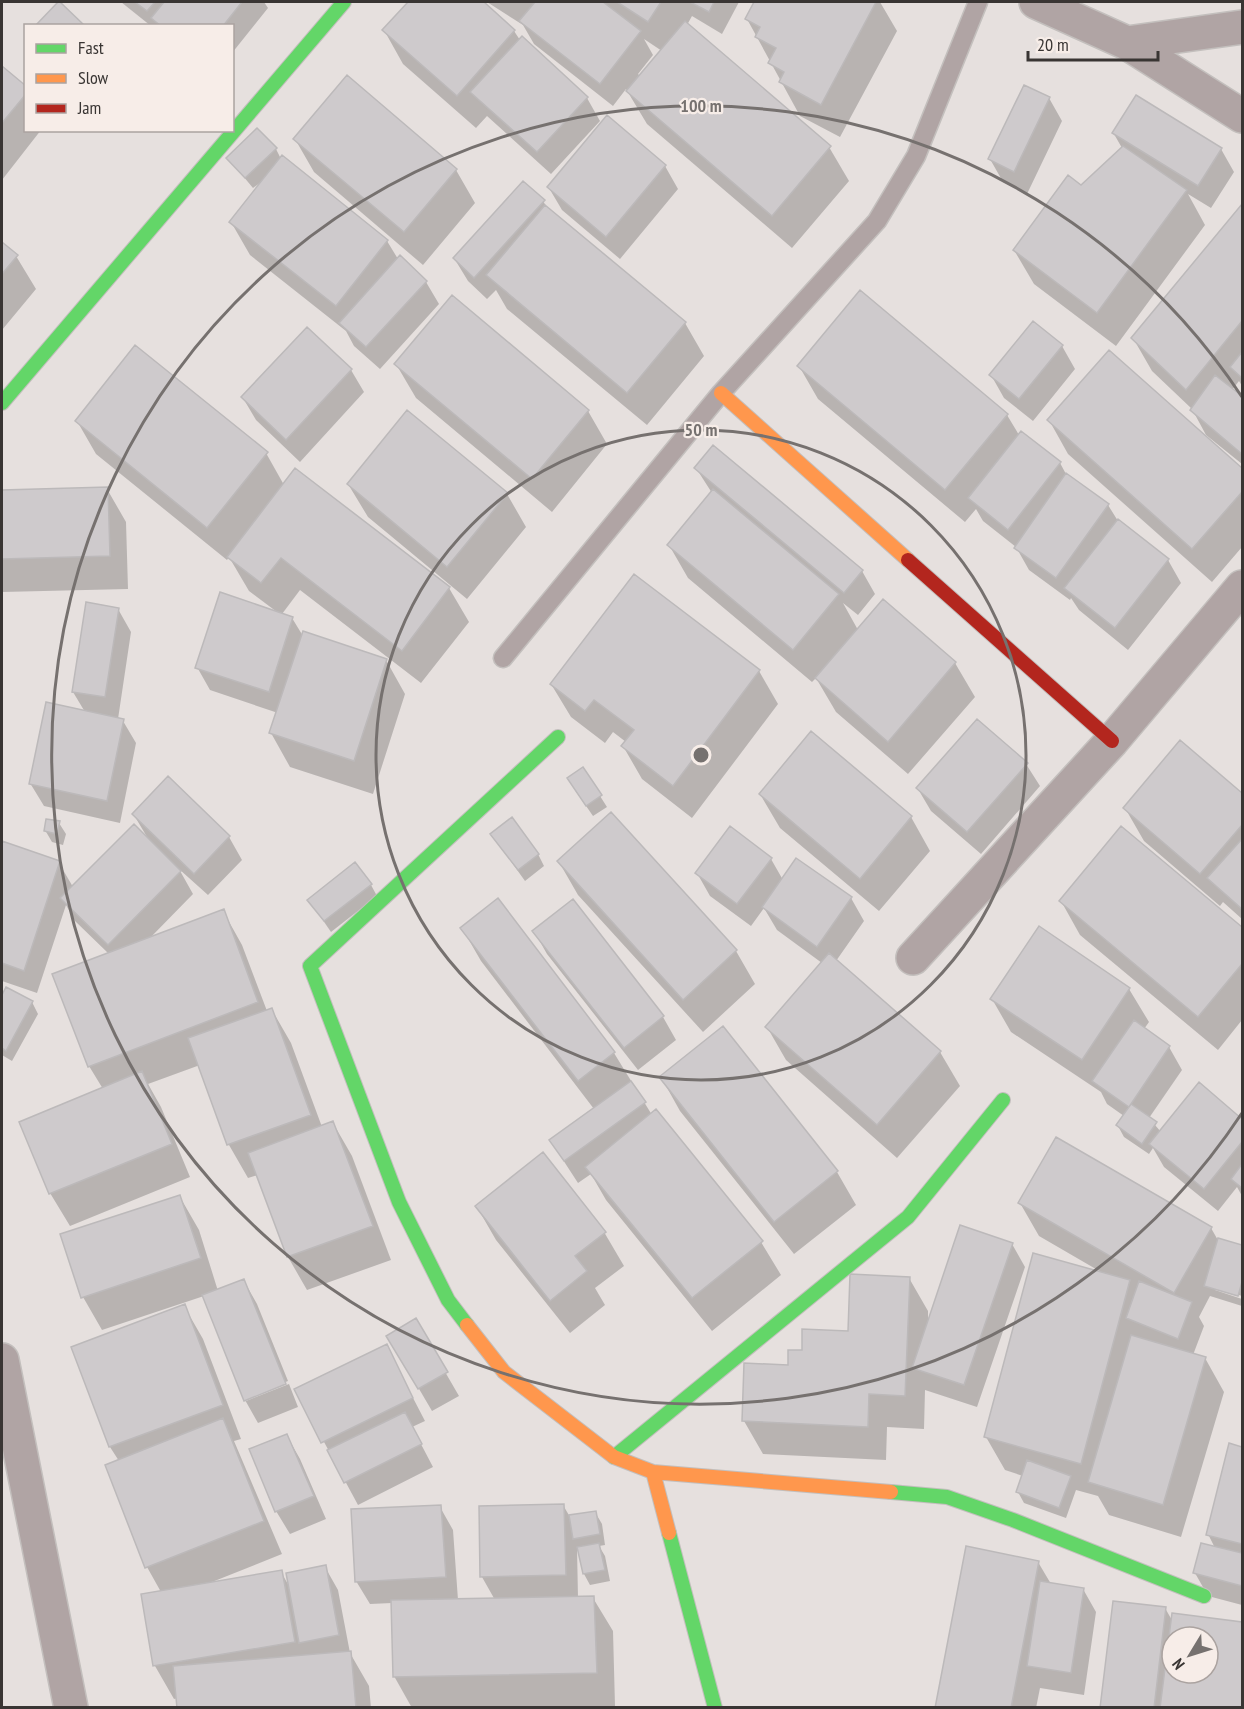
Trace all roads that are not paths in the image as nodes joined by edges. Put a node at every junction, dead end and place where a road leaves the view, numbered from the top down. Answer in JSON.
{"nodes":[{"id":1,"x":344,"y":2,"type":"edge"},
{"id":2,"x":978,"y":2,"type":"edge"},
{"id":3,"x":1036,"y":2,"type":"edge"},
{"id":4,"x":1242,"y":27,"type":"edge"},
{"id":5,"x":1127,"y":43,"type":"junction"},
{"id":6,"x":1242,"y":116,"type":"edge"},
{"id":7,"x":234,"y":131,"type":"edge"},
{"id":8,"x":233,"y":132,"type":"edge"},
{"id":9,"x":722,"y":393,"type":"junction"},
{"id":10,"x":2,"y":403,"type":"edge"},
{"id":11,"x":1242,"y":587,"type":"edge"},
{"id":12,"x":503,"y":658,"type":"dead end"},
{"id":13,"x":558,"y":737,"type":"dead end"},
{"id":14,"x":1112,"y":741,"type":"junction"},
{"id":15,"x":914,"y":958,"type":"dead end"},
{"id":16,"x":1003,"y":1100,"type":"dead end"},
{"id":17,"x":2,"y":1360,"type":"edge"},
{"id":18,"x":614,"y":1457,"type":"junction"},
{"id":19,"x":653,"y":1472,"type":"junction"},
{"id":20,"x":1204,"y":1596,"type":"dead end"},
{"id":21,"x":71,"y":1707,"type":"edge"},
{"id":22,"x":715,"y":1707,"type":"edge"}],
"edges":[{"from":1,"to":7,"type":"street"},
{"from":2,"to":9,"type":"lane"},
{"from":3,"to":5,"type":"street"},
{"from":4,"to":5,"type":"street"},
{"from":5,"to":6,"type":"street"},
{"from":8,"to":10,"type":"street"},
{"from":9,"to":12,"type":"lane"},
{"from":9,"to":14,"type":"street"},
{"from":11,"to":14,"type":"street"},
{"from":13,"to":18,"type":"street"},
{"from":14,"to":15,"type":"street"},
{"from":16,"to":18,"type":"street"},
{"from":17,"to":21,"type":"street"},
{"from":18,"to":19,"type":"street"},
{"from":19,"to":20,"type":"street"},
{"from":19,"to":22,"type":"street"}]}
